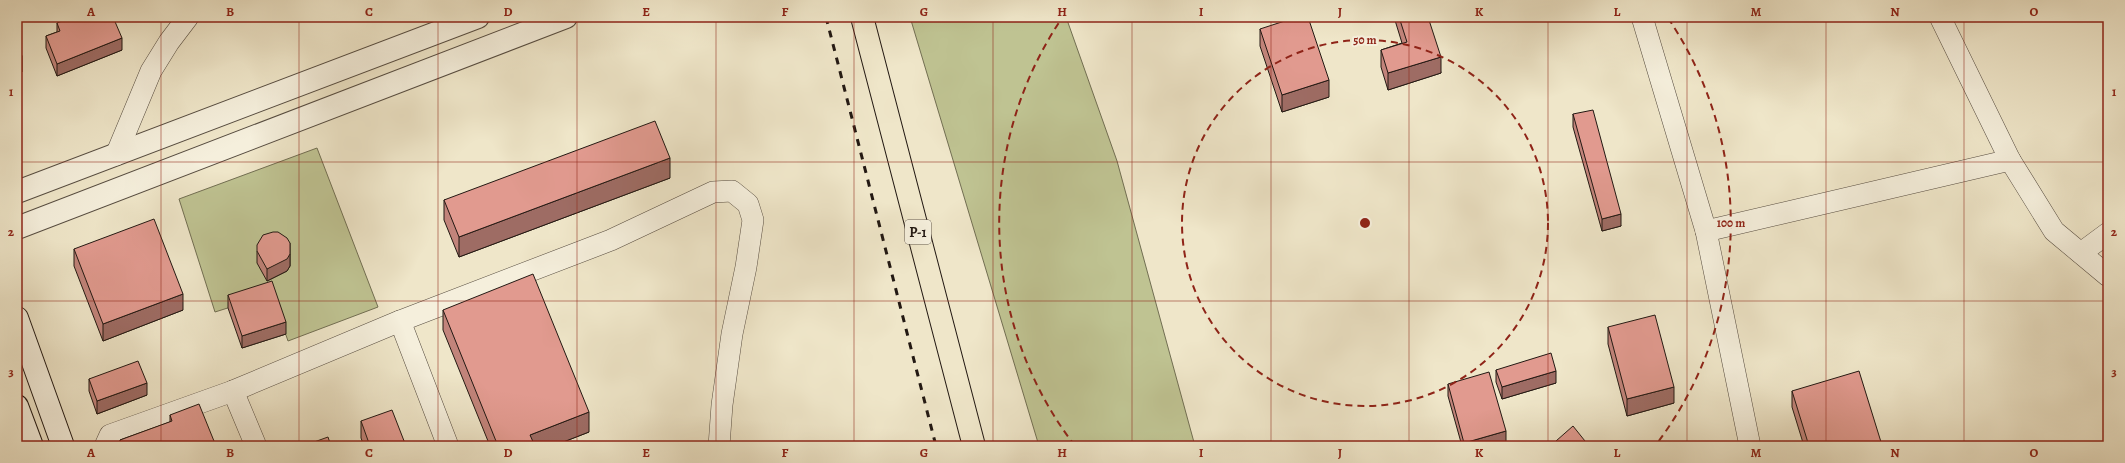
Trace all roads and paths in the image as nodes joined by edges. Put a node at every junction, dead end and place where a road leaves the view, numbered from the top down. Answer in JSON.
{"nodes":[{"id":1,"x":188,"y":17,"type":"edge"},
{"id":2,"x":478,"y":17,"type":"edge"},
{"id":3,"x":566,"y":17,"type":"edge"},
{"id":4,"x":862,"y":17,"type":"edge"},
{"id":5,"x":1642,"y":17,"type":"edge"},
{"id":6,"x":1940,"y":17,"type":"edge"},
{"id":7,"x":116,"y":155,"type":"junction"},
{"id":8,"x":2010,"y":160,"type":"junction"},
{"id":9,"x":17,"y":192,"type":"edge"},
{"id":10,"x":17,"y":228,"type":"edge"},
{"id":11,"x":1706,"y":231,"type":"junction"},
{"id":12,"x":2108,"y":233,"type":"edge"},
{"id":13,"x":2081,"y":253,"type":"junction"},
{"id":14,"x":2108,"y":276,"type":"edge"},
{"id":15,"x":17,"y":318,"type":"edge"},
{"id":16,"x":400,"y":321,"type":"junction"},
{"id":17,"x":232,"y":391,"type":"junction"},
{"id":18,"x":18,"y":409,"type":"edge"},
{"id":19,"x":32,"y":446,"type":"edge"},
{"id":20,"x":63,"y":446,"type":"edge"},
{"id":21,"x":105,"y":446,"type":"edge"},
{"id":22,"x":256,"y":446,"type":"edge"},
{"id":23,"x":448,"y":446,"type":"edge"},
{"id":24,"x":720,"y":446,"type":"edge"},
{"id":25,"x":974,"y":446,"type":"edge"},
{"id":26,"x":1750,"y":446,"type":"edge"}],
"edges":[{"from":1,"to":7,"type":"street"},
{"from":2,"to":7,"type":"street"},
{"from":3,"to":10,"type":"street"},
{"from":4,"to":25,"type":"highway","number":"P-1"},
{"from":5,"to":11,"type":"street"},
{"from":6,"to":8,"type":"street"},
{"from":7,"to":9,"type":"street"},
{"from":8,"to":11,"type":"street"},
{"from":8,"to":13,"type":"street"},
{"from":11,"to":26,"type":"street"},
{"from":12,"to":13,"type":"street"},
{"from":13,"to":14,"type":"street"},
{"from":15,"to":20,"type":"street"},
{"from":16,"to":17,"type":"street"},
{"from":16,"to":23,"type":"street"},
{"from":16,"to":24,"type":"street"},
{"from":17,"to":21,"type":"street"},
{"from":17,"to":22,"type":"street"},
{"from":18,"to":19,"type":"street"}]}
